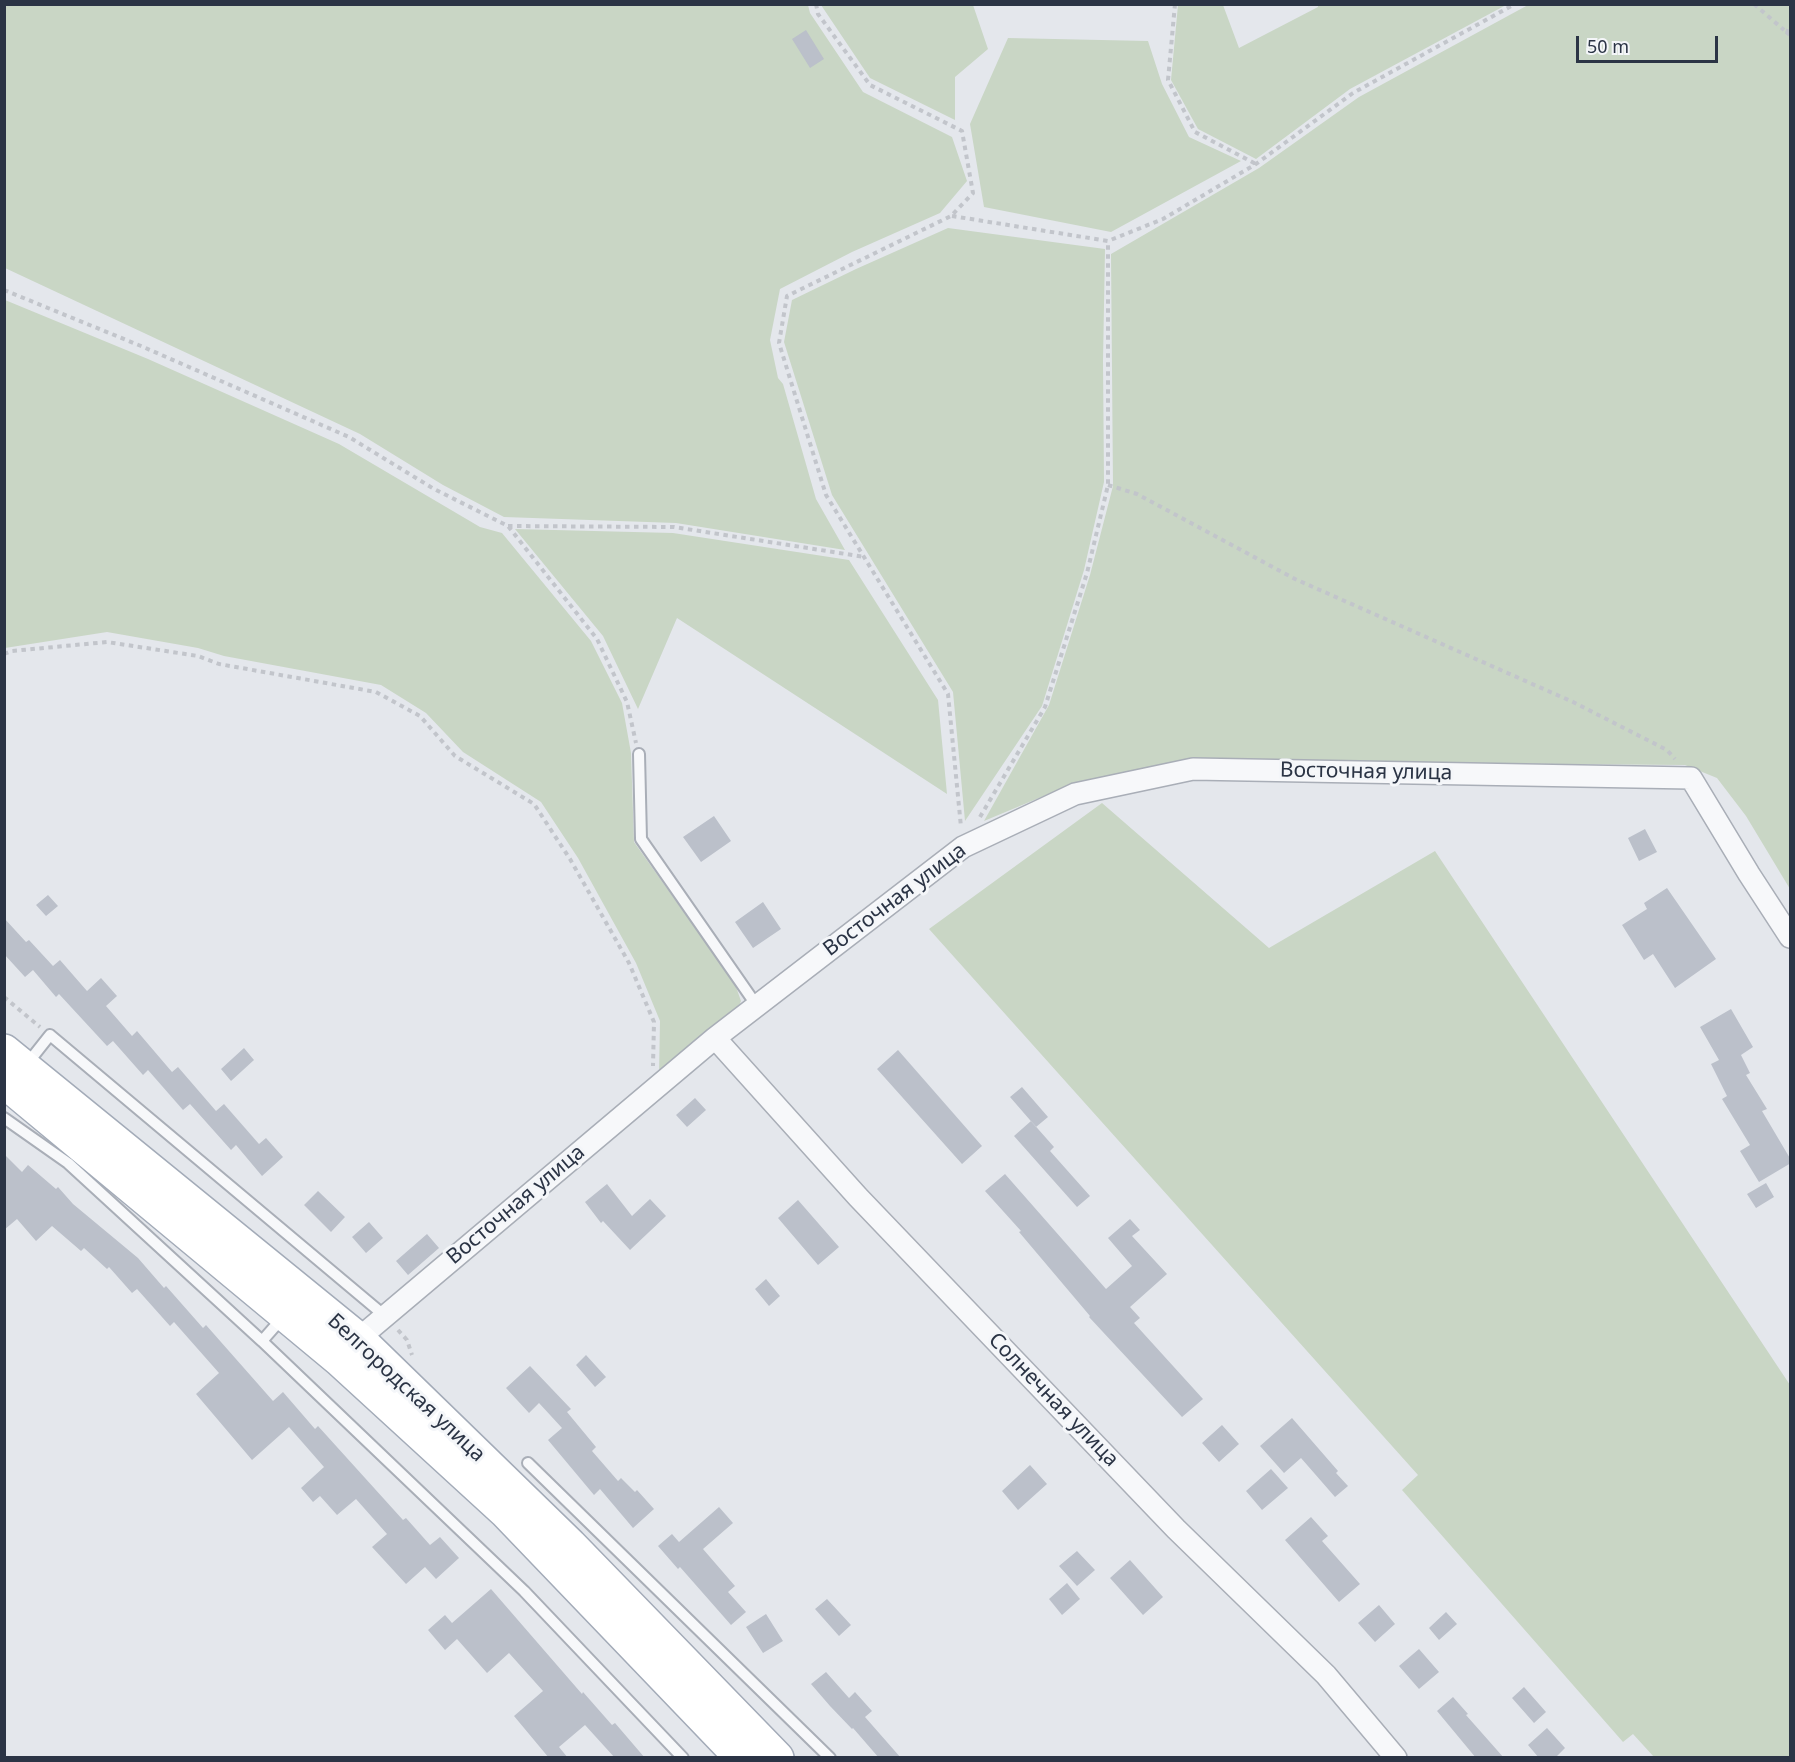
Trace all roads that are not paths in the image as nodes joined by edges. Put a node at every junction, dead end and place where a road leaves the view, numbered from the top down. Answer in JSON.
{"nodes":[{"id":1,"x":639,"y":754,"type":"road end"},
{"id":2,"x":1791,"y":937,"type":"edge"},
{"id":3,"x":757,"y":1006,"type":"junction"},
{"id":4,"x":715,"y":1038,"type":"junction"},
{"id":5,"x":11,"y":1066,"type":"edge"},
{"id":6,"x":4,"y":1118,"type":"edge"},
{"id":7,"x":285,"y":1315,"type":"junction"},
{"id":8,"x":385,"y":1316,"type":"junction"},
{"id":9,"x":262,"y":1341,"type":"junction"},
{"id":10,"x":349,"y":1350,"type":"junction"},
{"id":11,"x":528,"y":1463,"type":"dead end"},
{"id":12,"x":683,"y":1758,"type":"edge"},
{"id":13,"x":742,"y":1758,"type":"edge"},
{"id":14,"x":777,"y":1758,"type":"edge"},
{"id":15,"x":831,"y":1758,"type":"edge"},
{"id":16,"x":1396,"y":1758,"type":"edge"}],
"edges":[{"from":1,"to":3,"type":"lane"},
{"from":2,"to":3,"type":"street","name":"Восточная улица"},
{"from":3,"to":4,"type":"street","name":"Восточная улица"},
{"from":4,"to":8,"type":"street","name":"Восточная улица"},
{"from":4,"to":16,"type":"street","name":"Солнечная улица"},
{"from":5,"to":7,"type":"main road","name":"Белгородская улица"},
{"from":5,"to":8,"type":"lane"},
{"from":5,"to":10,"type":"main road","name":"Белгородская улица"},
{"from":6,"to":9,"type":"lane"},
{"from":7,"to":9,"type":"lane"},
{"from":7,"to":10,"type":"main road","name":"Белгородская улица"},
{"from":8,"to":10,"type":"street","name":"Восточная улица"},
{"from":9,"to":12,"type":"lane"},
{"from":10,"to":13,"type":"main road","name":"Белгородская улица"},
{"from":10,"to":14,"type":"main road","name":"Белгородская улица"},
{"from":11,"to":15,"type":"lane"}]}
